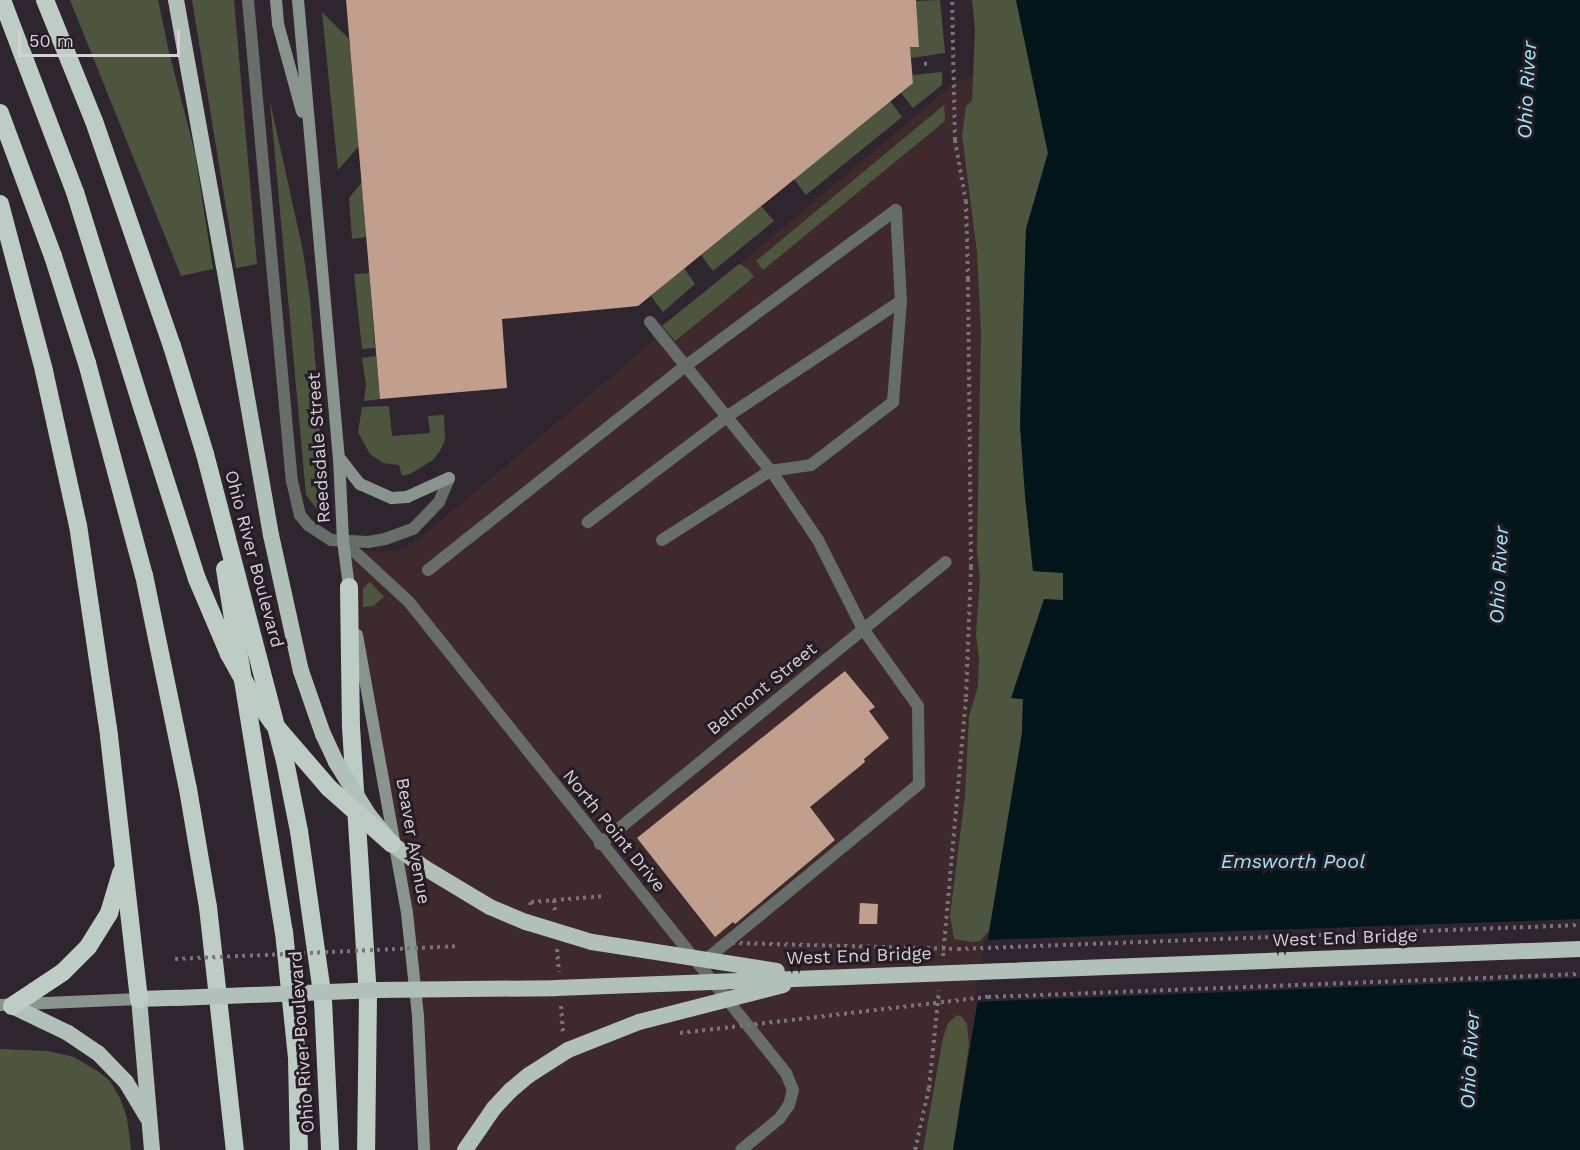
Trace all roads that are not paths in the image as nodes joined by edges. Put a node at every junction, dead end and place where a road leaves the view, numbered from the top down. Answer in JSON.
{"nodes":[{"id":1,"x":2,"y":0,"type":"edge"},
{"id":2,"x":45,"y":0,"type":"edge"},
{"id":3,"x":176,"y":0,"type":"edge"},
{"id":4,"x":248,"y":0,"type":"edge"},
{"id":5,"x":276,"y":0,"type":"edge"},
{"id":6,"x":298,"y":0,"type":"edge"},
{"id":7,"x":0,"y":113,"type":"edge"},
{"id":8,"x":310,"y":142,"type":"junction"},
{"id":9,"x":0,"y":204,"type":"edge"},
{"id":10,"x":901,"y":300,"type":"junction"},
{"id":11,"x":650,"y":322,"type":"dead end"},
{"id":12,"x":687,"y":365,"type":"junction"},
{"id":13,"x":728,"y":417,"type":"junction"},
{"id":14,"x":205,"y":454,"type":"junction"},
{"id":15,"x":339,"y":458,"type":"junction"},
{"id":16,"x":771,"y":471,"type":"junction"},
{"id":17,"x":449,"y":478,"type":"joint"},
{"id":18,"x":588,"y":522,"type":"dead end"},
{"id":19,"x":662,"y":540,"type":"dead end"},
{"id":20,"x":344,"y":541,"type":"junction"},
{"id":21,"x":946,"y":562,"type":"dead end"},
{"id":22,"x":428,"y":570,"type":"dead end"},
{"id":23,"x":349,"y":587,"type":"junction"},
{"id":24,"x":863,"y":629,"type":"junction"},
{"id":25,"x":392,"y":844,"type":"junction"},
{"id":26,"x":600,"y":844,"type":"junction"},
{"id":27,"x":125,"y":860,"type":"junction"},
{"id":28,"x":1580,"y":949,"type":"edge"},
{"id":29,"x":699,"y":965,"type":"junction"},
{"id":30,"x":816,"y":977,"type":"junction"},
{"id":31,"x":139,"y":999,"type":"junction"},
{"id":32,"x":6,"y":1006,"type":"edge"},
{"id":33,"x":150,"y":1122,"type":"junction"},
{"id":34,"x":152,"y":1150,"type":"edge"},
{"id":35,"x":235,"y":1150,"type":"edge"},
{"id":36,"x":300,"y":1150,"type":"edge"},
{"id":37,"x":330,"y":1150,"type":"edge"},
{"id":38,"x":366,"y":1150,"type":"edge"},
{"id":39,"x":424,"y":1150,"type":"edge"},
{"id":40,"x":465,"y":1150,"type":"edge"},
{"id":41,"x":741,"y":1150,"type":"edge"}],
"edges":[{"from":1,"to":25,"type":"highway","bridge":true},
{"from":2,"to":14,"type":"highway","name":"Ohio River Boulevard"},
{"from":3,"to":25,"type":"highway","bridge":true},
{"from":4,"to":20,"type":"street","name":"Reedsdale Street"},
{"from":5,"to":8,"type":"main road"},
{"from":6,"to":8,"type":"main road","name":"Reedsdale Street"},
{"from":7,"to":35,"type":"highway"},
{"from":8,"to":15,"type":"main road","name":"Reedsdale Street"},
{"from":9,"to":27,"type":"highway"},
{"from":10,"to":12,"type":"street"},
{"from":10,"to":13,"type":"street"},
{"from":10,"to":16,"type":"street"},
{"from":11,"to":12,"type":"street"},
{"from":12,"to":13,"type":"street"},
{"from":12,"to":22,"type":"street"},
{"from":13,"to":16,"type":"street"},
{"from":13,"to":18,"type":"street"},
{"from":14,"to":36,"type":"highway"},
{"from":14,"to":37,"type":"highway","name":"Ohio River Boulevard"},
{"from":15,"to":17,"type":"main road"},
{"from":15,"to":20,"type":"main road","name":"Reedsdale Street"},
{"from":16,"to":19,"type":"street"},
{"from":16,"to":24,"type":"street"},
{"from":17,"to":20,"type":"street"},
{"from":20,"to":23,"type":"main road","name":"Beaver Avenue"},
{"from":20,"to":26,"type":"street","name":"North Point Drive"},
{"from":21,"to":24,"type":"street","name":"Belmont Street"},
{"from":23,"to":38,"type":"highway"},
{"from":23,"to":39,"type":"main road","name":"Beaver Avenue"},
{"from":24,"to":26,"type":"street","name":"Belmont Street"},
{"from":24,"to":29,"type":"street"},
{"from":25,"to":30,"type":"highway","bridge":true},
{"from":26,"to":29,"type":"street","name":"North Point Drive"},
{"from":27,"to":31,"type":"highway"},
{"from":27,"to":32,"type":"highway"},
{"from":28,"to":30,"type":"highway","name":"West End Bridge","bridge":true},
{"from":29,"to":41,"type":"street","name":"North Point Drive"},
{"from":30,"to":31,"type":"highway","name":"West End Bridge","bridge":true},
{"from":30,"to":40,"type":"highway","bridge":true},
{"from":31,"to":32,"type":"main road"},
{"from":31,"to":33,"type":"highway"},
{"from":32,"to":33,"type":"highway"},
{"from":33,"to":34,"type":"highway"}]}
